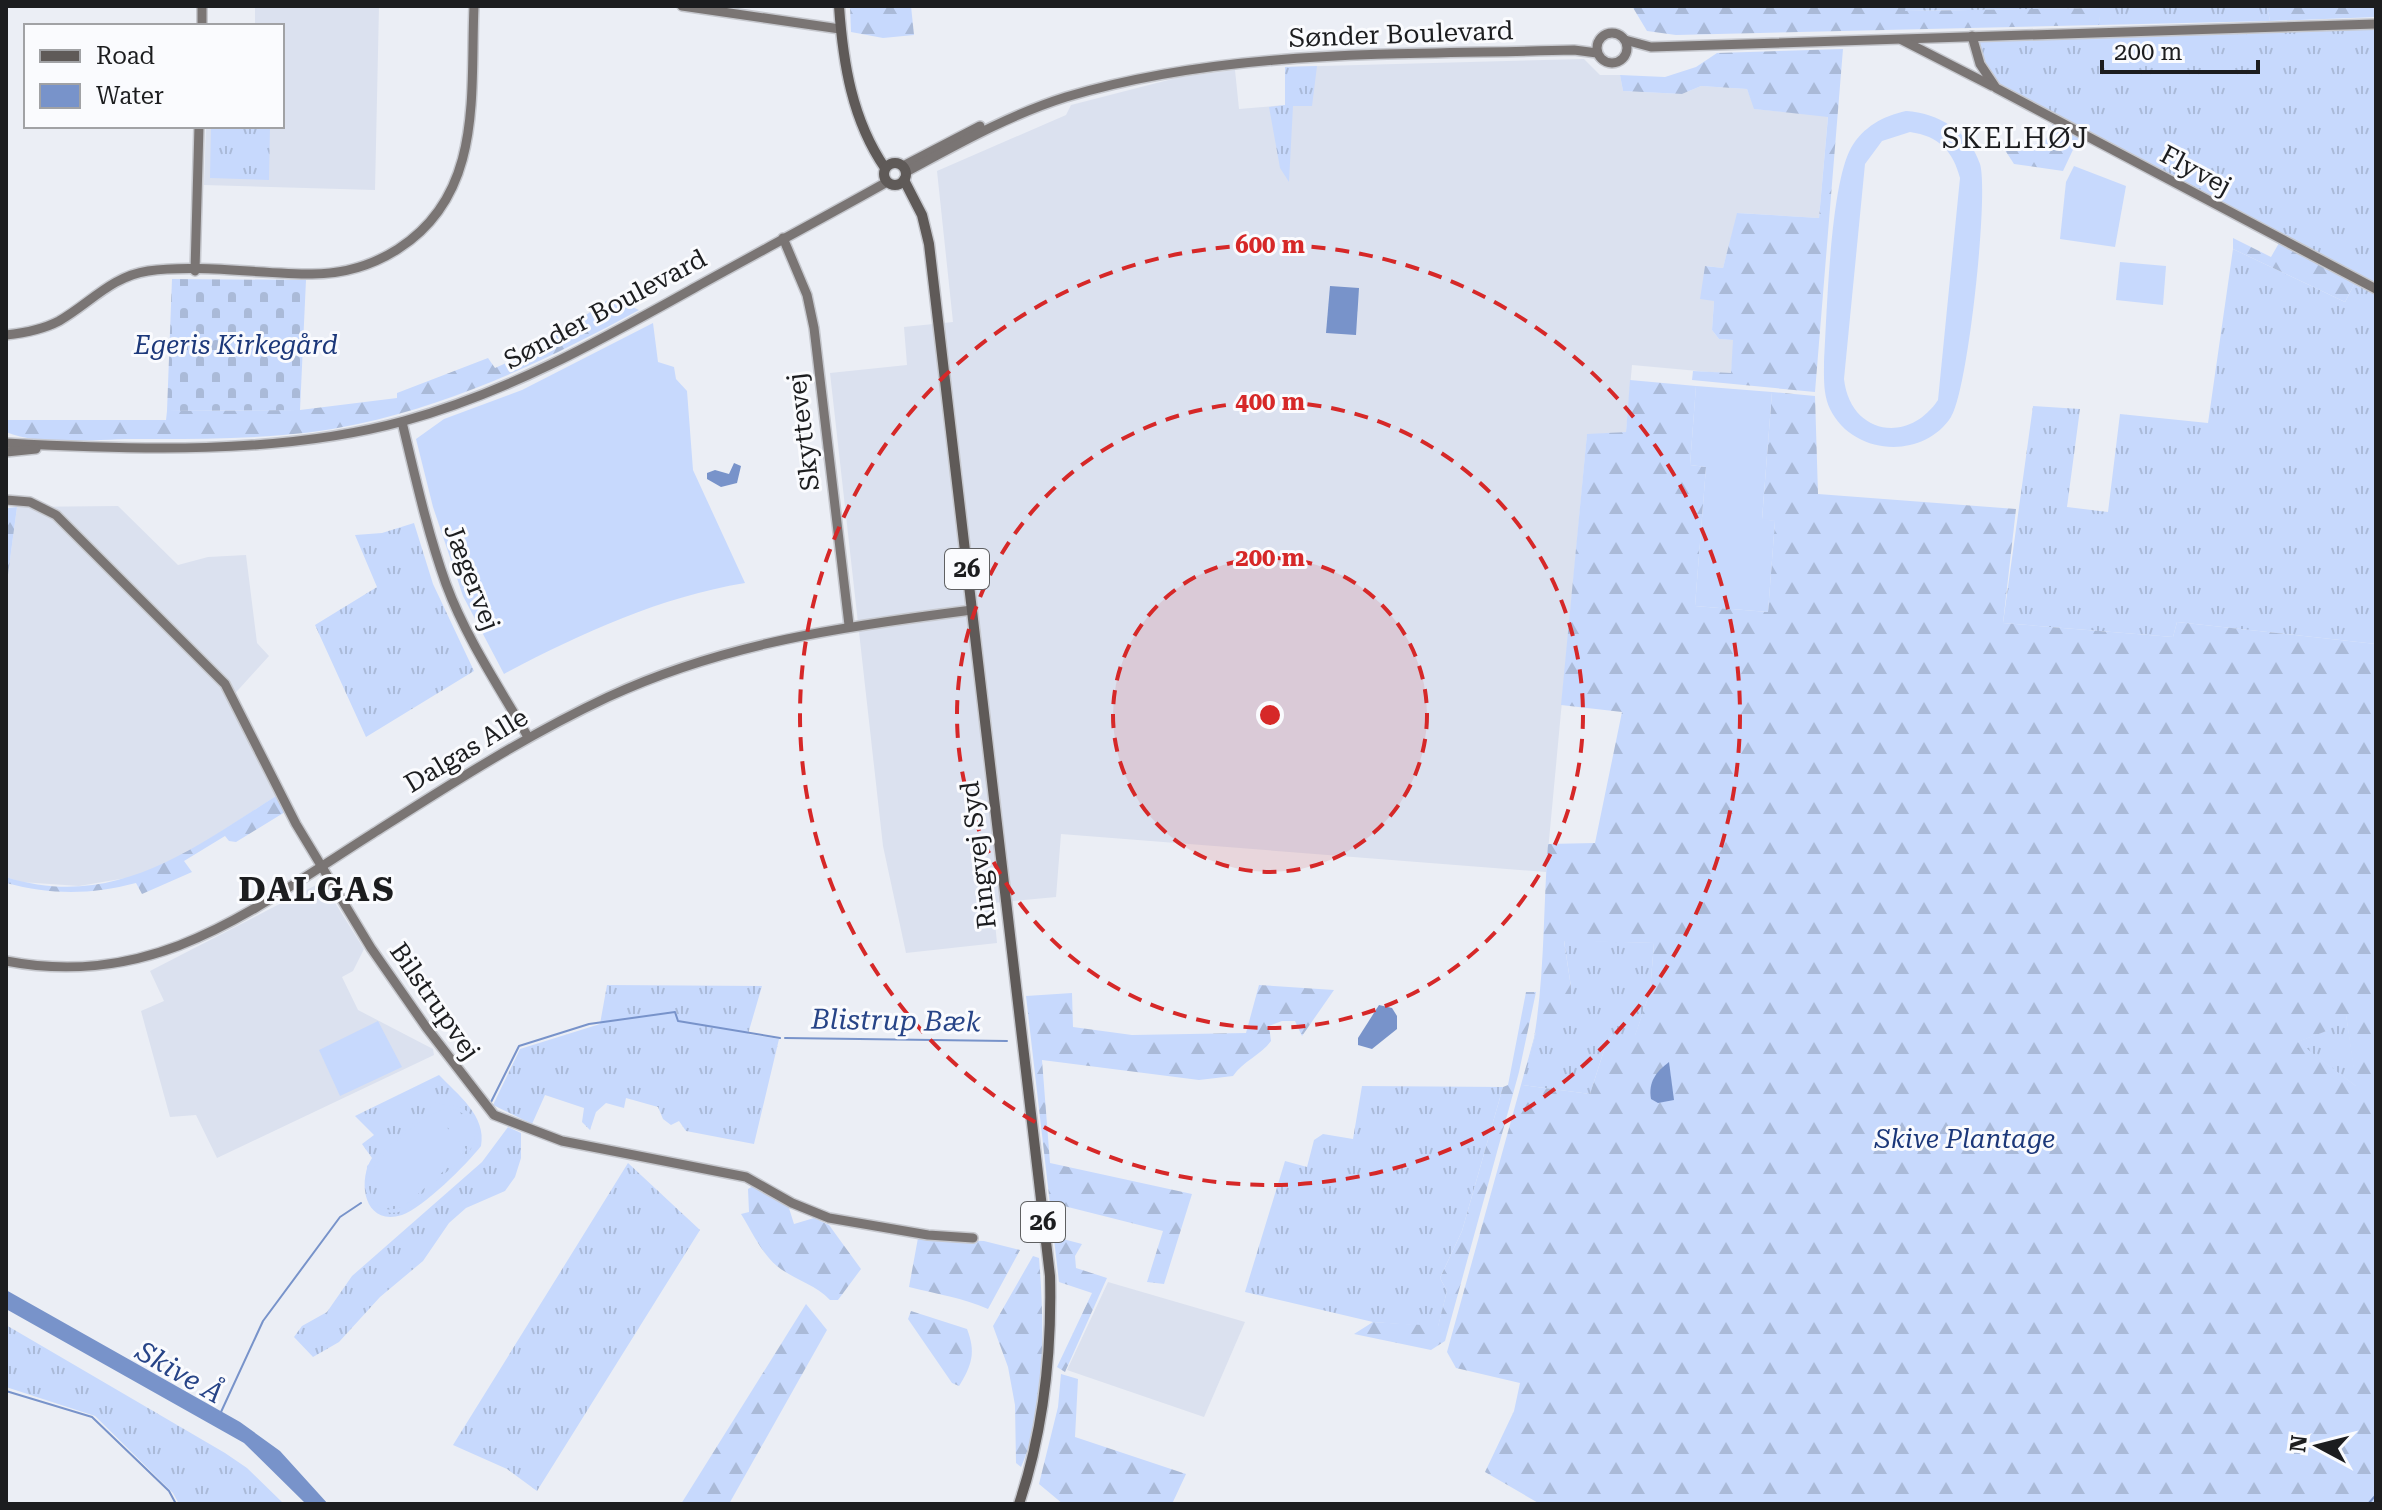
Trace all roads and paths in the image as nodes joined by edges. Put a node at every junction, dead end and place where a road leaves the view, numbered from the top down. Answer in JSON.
{"nodes":[{"id":1,"x":474,"y":6,"type":"edge"},
{"id":2,"x":682,"y":6,"type":"edge"},
{"id":3,"x":839,"y":6,"type":"edge"},
{"id":4,"x":2376,"y":24,"type":"edge"},
{"id":5,"x":840,"y":29,"type":"junction"},
{"id":6,"x":1972,"y":36,"type":"junction"},
{"id":7,"x":1899,"y":39,"type":"junction"},
{"id":8,"x":1625,"y":40,"type":"junction"},
{"id":9,"x":1651,"y":47,"type":"junction"},
{"id":10,"x":1597,"y":48,"type":"junction"},
{"id":11,"x":1626,"y":55,"type":"junction"},
{"id":12,"x":1996,"y":88,"type":"junction"},
{"id":13,"x":199,"y":128,"type":"edge"},
{"id":14,"x":895,"y":174,"type":"junction"},
{"id":15,"x":783,"y":238,"type":"junction"},
{"id":16,"x":195,"y":271,"type":"junction"},
{"id":17,"x":2376,"y":289,"type":"edge"},
{"id":18,"x":6,"y":335,"type":"edge"},
{"id":19,"x":402,"y":422,"type":"junction"},
{"id":20,"x":6,"y":443,"type":"edge"},
{"id":21,"x":63,"y":446,"type":"junction"},
{"id":22,"x":6,"y":452,"type":"edge"},
{"id":23,"x":6,"y":500,"type":"edge"},
{"id":24,"x":972,"y":610,"type":"junction"},
{"id":25,"x":849,"y":625,"type":"junction"},
{"id":26,"x":528,"y":737,"type":"junction"},
{"id":27,"x":322,"y":866,"type":"junction"},
{"id":28,"x":6,"y":961,"type":"edge"},
{"id":29,"x":973,"y":1238,"type":"dead end"},
{"id":30,"x":1019,"y":1504,"type":"edge"}],
"edges":[{"from":1,"to":16,"type":"street"},
{"from":2,"to":5,"type":"street"},
{"from":3,"to":5,"type":"main road","name":"Ringvej Syd","number":"26"},
{"from":4,"to":6,"type":"street"},
{"from":5,"to":14,"type":"main road","name":"Ringvej Syd","number":"26"},
{"from":6,"to":7,"type":"street"},
{"from":6,"to":12,"type":"street"},
{"from":7,"to":9,"type":"street"},
{"from":7,"to":12,"type":"street","name":"Flyvej"},
{"from":8,"to":9,"type":"street"},
{"from":8,"to":10,"type":"street"},
{"from":8,"to":11,"type":"street"},
{"from":9,"to":11,"type":"street"},
{"from":10,"to":11,"type":"street"},
{"from":10,"to":14,"type":"street","name":"Sønder Boulevard"},
{"from":12,"to":17,"type":"street","name":"Flyvej"},
{"from":13,"to":16,"type":"street"},
{"from":14,"to":15,"type":"street","name":"Sønder Boulevard"},
{"from":14,"to":24,"type":"main road","name":"Ringvej Syd","number":"26"},
{"from":15,"to":19,"type":"street","name":"Sønder Boulevard"},
{"from":15,"to":25,"type":"street","name":"Skyttevej"},
{"from":16,"to":18,"type":"street"},
{"from":19,"to":21,"type":"street","name":"Sønder Boulevard"},
{"from":19,"to":26,"type":"street","name":"Jægervej"},
{"from":20,"to":21,"type":"street","name":"Sønder Boulevard"},
{"from":21,"to":22,"type":"street","name":"Sønder Boulevard"},
{"from":23,"to":27,"type":"street","name":"Bilstrupvej"},
{"from":24,"to":25,"type":"street","name":"Dalgas Alle"},
{"from":24,"to":30,"type":"main road","name":"Ringvej Syd","number":"26"},
{"from":25,"to":26,"type":"street","name":"Dalgas Alle"},
{"from":26,"to":27,"type":"street","name":"Dalgas Alle"},
{"from":27,"to":28,"type":"street","name":"Dalgas Alle"},
{"from":27,"to":29,"type":"street","name":"Bilstrupvej"}]}
